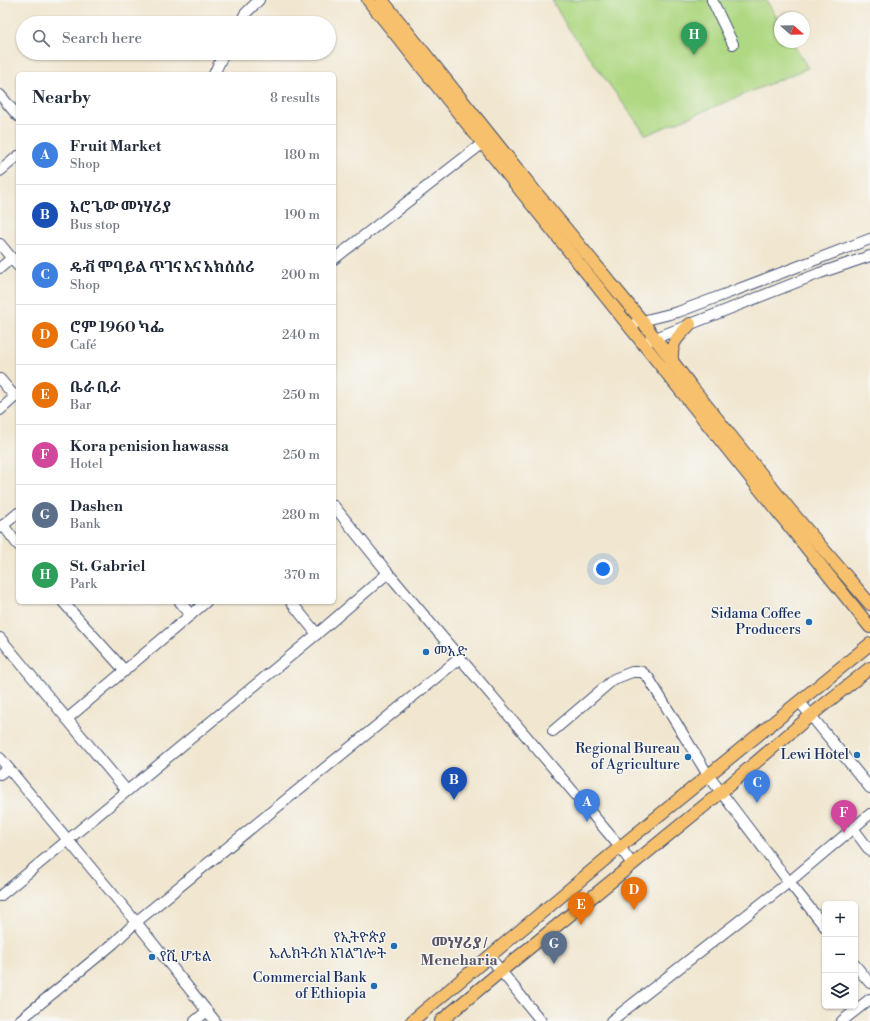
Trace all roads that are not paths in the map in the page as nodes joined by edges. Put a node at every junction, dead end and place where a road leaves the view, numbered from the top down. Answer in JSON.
{"nodes":[{"id":1,"x":259,"y":0,"type":"edge"},
{"id":2,"x":368,"y":0,"type":"edge"},
{"id":3,"x":382,"y":0,"type":"edge"},
{"id":4,"x":712,"y":0,"type":"edge"},
{"id":5,"x":244,"y":16,"type":"edge"},
{"id":6,"x":733,"y":44,"type":"dead end"},
{"id":7,"x":221,"y":60,"type":"edge"},
{"id":8,"x":215,"y":72,"type":"edge"},
{"id":9,"x":2,"y":101,"type":"edge"},
{"id":10,"x":16,"y":114,"type":"edge"},
{"id":11,"x":483,"y":143,"type":"junction"},
{"id":12,"x":16,"y":158,"type":"edge"},
{"id":13,"x":0,"y":171,"type":"edge"},
{"id":14,"x":870,"y":239,"type":"edge"},
{"id":15,"x":0,"y":244,"type":"edge"},
{"id":16,"x":870,"y":256,"type":"edge"},
{"id":17,"x":336,"y":257,"type":"edge"},
{"id":18,"x":15,"y":262,"type":"edge"},
{"id":19,"x":0,"y":268,"type":"edge"},
{"id":20,"x":642,"y":321,"type":"junction"},
{"id":21,"x":690,"y":324,"type":"junction"},
{"id":22,"x":629,"y":326,"type":"junction"},
{"id":23,"x":654,"y":338,"type":"junction"},
{"id":24,"x":642,"y":343,"type":"junction"},
{"id":25,"x":672,"y":361,"type":"junction"},
{"id":26,"x":0,"y":379,"type":"edge"},
{"id":27,"x":16,"y":396,"type":"edge"},
{"id":28,"x":0,"y":410,"type":"edge"},
{"id":29,"x":336,"y":508,"type":"edge"},
{"id":30,"x":16,"y":515,"type":"edge"},
{"id":31,"x":2,"y":527,"type":"edge"},
{"id":32,"x":16,"y":543,"type":"edge"},
{"id":33,"x":388,"y":573,"type":"junction"},
{"id":34,"x":65,"y":604,"type":"edge"},
{"id":35,"x":182,"y":604,"type":"edge"},
{"id":36,"x":204,"y":604,"type":"edge"},
{"id":37,"x":293,"y":604,"type":"edge"},
{"id":38,"x":870,"y":604,"type":"edge"},
{"id":39,"x":191,"y":615,"type":"junction"},
{"id":40,"x":870,"y":627,"type":"edge"},
{"id":41,"x":317,"y":634,"type":"junction"},
{"id":42,"x":0,"y":638,"type":"edge"},
{"id":43,"x":870,"y":644,"type":"edge"},
{"id":44,"x":460,"y":658,"type":"junction"},
{"id":45,"x":870,"y":668,"type":"edge"},
{"id":46,"x":125,"y":671,"type":"junction"},
{"id":47,"x":799,"y":701,"type":"junction"},
{"id":48,"x":810,"y":716,"type":"junction"},
{"id":49,"x":66,"y":720,"type":"junction"},
{"id":50,"x":553,"y":731,"type":"dead end"},
{"id":51,"x":0,"y":758,"type":"edge"},
{"id":52,"x":4,"y":771,"type":"edge"},
{"id":53,"x":708,"y":775,"type":"junction"},
{"id":54,"x":870,"y":788,"type":"edge"},
{"id":55,"x":127,"y":791,"type":"junction"},
{"id":56,"x":720,"y":793,"type":"junction"},
{"id":57,"x":870,"y":814,"type":"edge"},
{"id":58,"x":853,"y":828,"type":"junction"},
{"id":59,"x":67,"y":840,"type":"junction"},
{"id":60,"x":620,"y":847,"type":"junction"},
{"id":61,"x":870,"y":851,"type":"edge"},
{"id":62,"x":632,"y":864,"type":"junction"},
{"id":63,"x":789,"y":882,"type":"junction"},
{"id":64,"x":0,"y":896,"type":"edge"},
{"id":65,"x":136,"y":922,"type":"junction"},
{"id":66,"x":822,"y":923,"type":"edge"},
{"id":67,"x":489,"y":956,"type":"junction"},
{"id":68,"x":858,"y":969,"type":"edge"},
{"id":69,"x":501,"y":971,"type":"junction"},
{"id":70,"x":870,"y":983,"type":"edge"},
{"id":71,"x":870,"y":999,"type":"edge"},
{"id":72,"x":208,"y":1011,"type":"junction"},
{"id":73,"x":19,"y":1021,"type":"edge"},
{"id":74,"x":195,"y":1021,"type":"edge"},
{"id":75,"x":215,"y":1021,"type":"edge"},
{"id":76,"x":412,"y":1021,"type":"edge"},
{"id":77,"x":441,"y":1021,"type":"edge"},
{"id":78,"x":541,"y":1021,"type":"edge"},
{"id":79,"x":611,"y":1021,"type":"edge"},
{"id":80,"x":842,"y":1021,"type":"edge"}],
"edges":[{"from":1,"to":5,"type":"street"},
{"from":2,"to":11,"type":"main road"},
{"from":3,"to":20,"type":"main road"},
{"from":4,"to":6,"type":"street"},
{"from":7,"to":8,"type":"street"},
{"from":9,"to":10,"type":"street"},
{"from":11,"to":17,"type":"street"},
{"from":11,"to":22,"type":"main road"},
{"from":12,"to":13,"type":"street"},
{"from":14,"to":20,"type":"street"},
{"from":15,"to":18,"type":"street"},
{"from":16,"to":21,"type":"street"},
{"from":18,"to":19,"type":"street"},
{"from":20,"to":22,"type":"street"},
{"from":20,"to":23,"type":"main road"},
{"from":21,"to":23,"type":"street"},
{"from":21,"to":25,"type":"main road"},
{"from":22,"to":24,"type":"main road"},
{"from":23,"to":24,"type":"street"},
{"from":23,"to":25,"type":"main road"},
{"from":24,"to":40,"type":"main road"},
{"from":25,"to":38,"type":"main road"},
{"from":26,"to":27,"type":"street"},
{"from":27,"to":28,"type":"street"},
{"from":29,"to":33,"type":"street"},
{"from":30,"to":31,"type":"street"},
{"from":31,"to":32,"type":"street"},
{"from":33,"to":41,"type":"street"},
{"from":33,"to":44,"type":"street"},
{"from":34,"to":46,"type":"street"},
{"from":35,"to":39,"type":"street"},
{"from":36,"to":39,"type":"street"},
{"from":37,"to":41,"type":"street"},
{"from":39,"to":46,"type":"street"},
{"from":41,"to":55,"type":"street"},
{"from":42,"to":49,"type":"street"},
{"from":43,"to":47,"type":"main road"},
{"from":44,"to":60,"type":"street"},
{"from":44,"to":65,"type":"street"},
{"from":45,"to":48,"type":"main road"},
{"from":46,"to":49,"type":"street"},
{"from":47,"to":48,"type":"street"},
{"from":47,"to":53,"type":"main road"},
{"from":48,"to":54,"type":"street"},
{"from":48,"to":56,"type":"main road"},
{"from":49,"to":55,"type":"street"},
{"from":50,"to":53,"type":"street"},
{"from":51,"to":52,"type":"street"},
{"from":52,"to":59,"type":"street"},
{"from":53,"to":56,"type":"street"},
{"from":53,"to":60,"type":"main road"},
{"from":55,"to":59,"type":"street"},
{"from":56,"to":62,"type":"main road"},
{"from":56,"to":63,"type":"street"},
{"from":57,"to":58,"type":"street"},
{"from":58,"to":61,"type":"street"},
{"from":58,"to":63,"type":"street"},
{"from":59,"to":64,"type":"street"},
{"from":59,"to":65,"type":"street"},
{"from":60,"to":62,"type":"street"},
{"from":60,"to":67,"type":"main road"},
{"from":62,"to":69,"type":"main road"},
{"from":63,"to":66,"type":"street"},
{"from":63,"to":79,"type":"street"},
{"from":65,"to":72,"type":"street"},
{"from":65,"to":73,"type":"street"},
{"from":67,"to":69,"type":"street"},
{"from":67,"to":76,"type":"main road"},
{"from":68,"to":70,"type":"street"},
{"from":69,"to":77,"type":"main road"},
{"from":69,"to":78,"type":"street"},
{"from":71,"to":80,"type":"street"},
{"from":72,"to":74,"type":"street"},
{"from":72,"to":75,"type":"street"}]}
